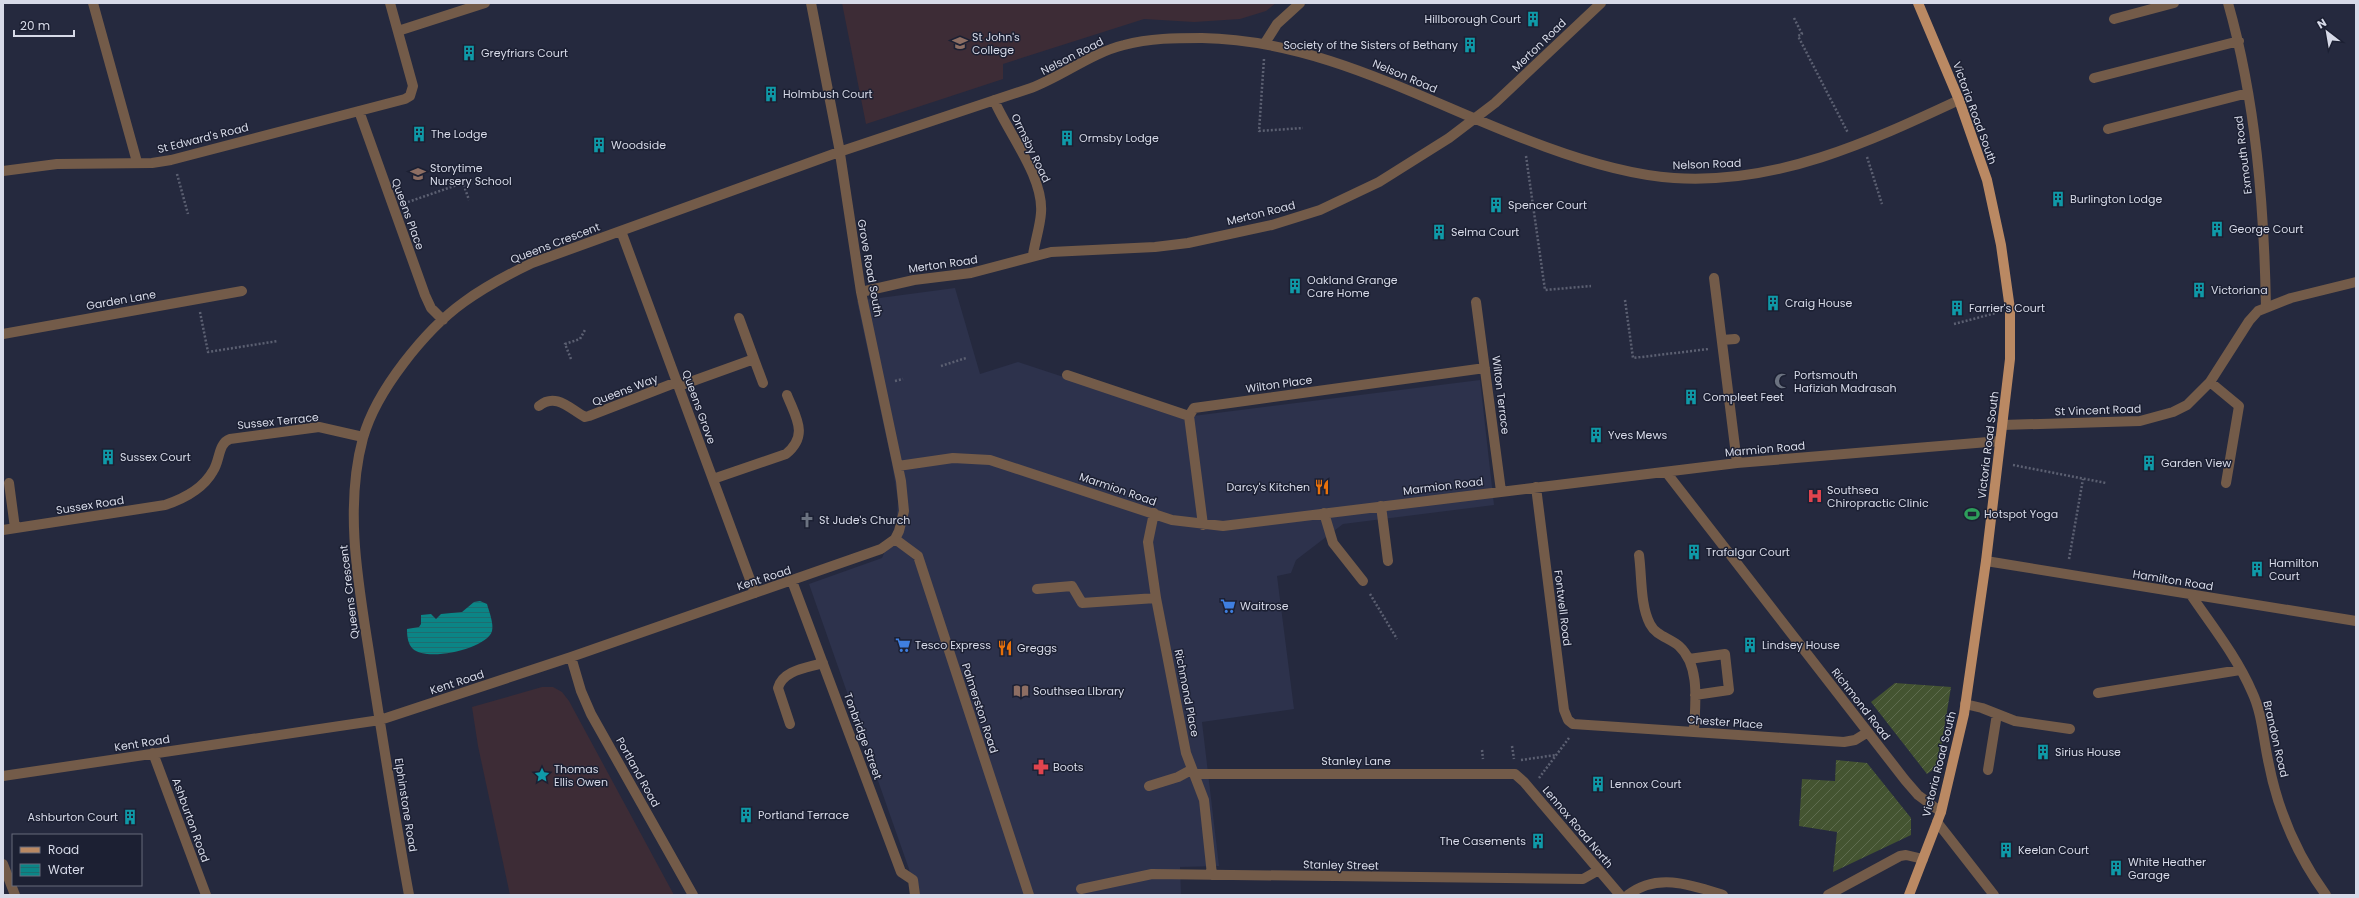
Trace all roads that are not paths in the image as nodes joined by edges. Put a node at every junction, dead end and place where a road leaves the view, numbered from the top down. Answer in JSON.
{"nodes":[{"id":1,"x":93,"y":3,"type":"edge"},
{"id":2,"x":390,"y":3,"type":"edge"},
{"id":3,"x":485,"y":3,"type":"edge"},
{"id":4,"x":811,"y":3,"type":"edge"},
{"id":5,"x":1300,"y":3,"type":"edge"},
{"id":6,"x":1601,"y":3,"type":"edge"},
{"id":7,"x":1918,"y":3,"type":"edge"},
{"id":8,"x":2174,"y":3,"type":"edge"},
{"id":9,"x":2228,"y":3,"type":"edge"},
{"id":10,"x":2114,"y":19,"type":"dead end"},
{"id":11,"x":398,"y":31,"type":"junction"},
{"id":12,"x":2239,"y":42,"type":"junction"},
{"id":13,"x":1265,"y":43,"type":"junction"},
{"id":14,"x":2094,"y":78,"type":"dead end"},
{"id":15,"x":2248,"y":93,"type":"junction"},
{"id":16,"x":994,"y":100,"type":"junction"},
{"id":17,"x":1959,"y":100,"type":"junction"},
{"id":18,"x":359,"y":111,"type":"junction"},
{"id":19,"x":1474,"y":120,"type":"junction"},
{"id":20,"x":2108,"y":129,"type":"dead end"},
{"id":21,"x":839,"y":152,"type":"junction"},
{"id":22,"x":138,"y":162,"type":"junction"},
{"id":23,"x":3,"y":171,"type":"edge"},
{"id":24,"x":621,"y":231,"type":"junction"},
{"id":25,"x":1032,"y":255,"type":"junction"},
{"id":26,"x":1714,"y":278,"type":"dead end"},
{"id":27,"x":2356,"y":282,"type":"edge"},
{"id":28,"x":242,"y":291,"type":"dead end"},
{"id":29,"x":861,"y":292,"type":"junction"},
{"id":30,"x":1476,"y":302,"type":"dead end"},
{"id":31,"x":2266,"y":307,"type":"junction"},
{"id":32,"x":739,"y":318,"type":"dead end"},
{"id":33,"x":443,"y":320,"type":"junction"},
{"id":34,"x":3,"y":334,"type":"edge"},
{"id":35,"x":1735,"y":339,"type":"dead end"},
{"id":36,"x":1722,"y":344,"type":"junction"},
{"id":37,"x":754,"y":359,"type":"junction"},
{"id":38,"x":1485,"y":368,"type":"junction"},
{"id":39,"x":1067,"y":375,"type":"dead end"},
{"id":40,"x":2210,"y":382,"type":"junction"},
{"id":41,"x":762,"y":383,"type":"dead end"},
{"id":42,"x":678,"y":384,"type":"junction"},
{"id":43,"x":788,"y":395,"type":"dead end"},
{"id":44,"x":539,"y":406,"type":"dead end"},
{"id":45,"x":1188,"y":416,"type":"junction"},
{"id":46,"x":2002,"y":425,"type":"junction"},
{"id":47,"x":363,"y":437,"type":"junction"},
{"id":48,"x":2000,"y":441,"type":"junction"},
{"id":49,"x":1737,"y":463,"type":"junction"},
{"id":50,"x":898,"y":466,"type":"junction"},
{"id":51,"x":1666,"y":472,"type":"junction"},
{"id":52,"x":713,"y":479,"type":"junction"},
{"id":53,"x":9,"y":483,"type":"dead end"},
{"id":54,"x":2226,"y":483,"type":"dead end"},
{"id":55,"x":1536,"y":487,"type":"junction"},
{"id":56,"x":1501,"y":491,"type":"junction"},
{"id":57,"x":180,"y":500,"type":"joint"},
{"id":58,"x":1381,"y":506,"type":"junction"},
{"id":59,"x":1154,"y":513,"type":"junction"},
{"id":60,"x":1324,"y":513,"type":"junction"},
{"id":61,"x":1203,"y":525,"type":"junction"},
{"id":62,"x":15,"y":528,"type":"junction"},
{"id":63,"x":3,"y":530,"type":"edge"},
{"id":64,"x":896,"y":537,"type":"junction"},
{"id":65,"x":1639,"y":555,"type":"dead end"},
{"id":66,"x":1388,"y":561,"type":"dead end"},
{"id":67,"x":1986,"y":561,"type":"junction"},
{"id":68,"x":792,"y":581,"type":"junction"},
{"id":69,"x":1362,"y":581,"type":"road end"},
{"id":70,"x":1037,"y":589,"type":"dead end"},
{"id":71,"x":755,"y":592,"type":"junction"},
{"id":72,"x":2191,"y":595,"type":"junction"},
{"id":73,"x":1156,"y":598,"type":"junction"},
{"id":74,"x":2356,"y":621,"type":"edge"},
{"id":75,"x":571,"y":657,"type":"junction"},
{"id":76,"x":1689,"y":659,"type":"junction"},
{"id":77,"x":823,"y":663,"type":"junction"},
{"id":78,"x":2240,"y":670,"type":"junction"},
{"id":79,"x":2098,"y":693,"type":"dead end"},
{"id":80,"x":1695,"y":694,"type":"junction"},
{"id":81,"x":1965,"y":704,"type":"junction"},
{"id":82,"x":1997,"y":714,"type":"junction"},
{"id":83,"x":380,"y":720,"type":"junction"},
{"id":84,"x":790,"y":724,"type":"dead end"},
{"id":85,"x":1578,"y":726,"type":"joint"},
{"id":86,"x":2070,"y":729,"type":"dead end"},
{"id":87,"x":1694,"y":731,"type":"junction"},
{"id":88,"x":1868,"y":732,"type":"junction"},
{"id":89,"x":153,"y":753,"type":"junction"},
{"id":90,"x":1988,"y":770,"type":"dead end"},
{"id":91,"x":1193,"y":772,"type":"junction"},
{"id":92,"x":1518,"y":775,"type":"joint"},
{"id":93,"x":3,"y":776,"type":"edge"},
{"id":94,"x":1148,"y":786,"type":"dead end"},
{"id":95,"x":1941,"y":812,"type":"junction"},
{"id":96,"x":1937,"y":822,"type":"junction"},
{"id":97,"x":1923,"y":859,"type":"junction"},
{"id":98,"x":3,"y":864,"type":"edge"},
{"id":99,"x":1599,"y":870,"type":"junction"},
{"id":100,"x":1212,"y":875,"type":"junction"},
{"id":101,"x":1081,"y":889,"type":"dead end"},
{"id":102,"x":15,"y":895,"type":"edge"},
{"id":103,"x":206,"y":895,"type":"edge"},
{"id":104,"x":409,"y":895,"type":"edge"},
{"id":105,"x":693,"y":895,"type":"edge"},
{"id":106,"x":915,"y":895,"type":"edge"},
{"id":107,"x":1029,"y":895,"type":"edge"},
{"id":108,"x":1620,"y":895,"type":"edge"},
{"id":109,"x":1628,"y":895,"type":"edge"},
{"id":110,"x":1723,"y":895,"type":"edge"},
{"id":111,"x":1828,"y":895,"type":"edge"},
{"id":112,"x":1909,"y":895,"type":"edge"},
{"id":113,"x":1994,"y":895,"type":"edge"},
{"id":114,"x":2326,"y":895,"type":"edge"}],
"edges":[{"from":1,"to":22,"type":"street"},
{"from":2,"to":11,"type":"street"},
{"from":3,"to":11,"type":"street"},
{"from":4,"to":21,"type":"street","name":"Grove Road South"},
{"from":5,"to":13,"type":"street"},
{"from":6,"to":19,"type":"street","name":"Merton Road"},
{"from":7,"to":17,"type":"main road","name":"Victoria Road South"},
{"from":8,"to":10,"type":"street"},
{"from":9,"to":12,"type":"street","name":"Exmouth Road"},
{"from":11,"to":18,"type":"street","name":"St Edward's Road"},
{"from":12,"to":14,"type":"street"},
{"from":12,"to":15,"type":"street","name":"Exmouth Road"},
{"from":13,"to":16,"type":"street","name":"Nelson Road"},
{"from":13,"to":19,"type":"street","name":"Nelson Road"},
{"from":15,"to":20,"type":"street"},
{"from":15,"to":31,"type":"street","name":"Exmouth Road"},
{"from":16,"to":21,"type":"street","name":"Nelson Road"},
{"from":16,"to":25,"type":"street","name":"Ormsby Road"},
{"from":17,"to":19,"type":"street","name":"Nelson Road"},
{"from":17,"to":46,"type":"main road","name":"Victoria Road South"},
{"from":18,"to":22,"type":"street","name":"St Edward's Road"},
{"from":18,"to":33,"type":"street","name":"Queens Place"},
{"from":19,"to":25,"type":"street","name":"Merton Road"},
{"from":21,"to":24,"type":"street","name":"Queens Crescent"},
{"from":21,"to":29,"type":"street","name":"Grove Road South"},
{"from":22,"to":23,"type":"street","name":"St Edward's Road"},
{"from":24,"to":33,"type":"street","name":"Queens Crescent"},
{"from":24,"to":42,"type":"street","name":"Queens Grove"},
{"from":25,"to":29,"type":"street","name":"Merton Road"},
{"from":26,"to":36,"type":"street"},
{"from":27,"to":31,"type":"street","name":"St Vincent Road"},
{"from":28,"to":34,"type":"street","name":"Garden Lane"},
{"from":29,"to":50,"type":"street","name":"Grove Road South"},
{"from":30,"to":38,"type":"street","name":"Wilton Terrace"},
{"from":31,"to":40,"type":"street","name":"St Vincent Road"},
{"from":32,"to":37,"type":"street"},
{"from":33,"to":47,"type":"street","name":"Queens Crescent"},
{"from":35,"to":36,"type":"street"},
{"from":36,"to":49,"type":"street"},
{"from":37,"to":41,"type":"street"},
{"from":37,"to":42,"type":"street"},
{"from":38,"to":45,"type":"street","name":"Wilton Place"},
{"from":38,"to":56,"type":"street","name":"Wilton Terrace"},
{"from":39,"to":45,"type":"street"},
{"from":40,"to":46,"type":"street","name":"St Vincent Road"},
{"from":40,"to":54,"type":"street"},
{"from":42,"to":44,"type":"street","name":"Queens Way"},
{"from":42,"to":52,"type":"street","name":"Queens Grove"},
{"from":43,"to":52,"type":"street"},
{"from":45,"to":61,"type":"street"},
{"from":46,"to":48,"type":"main road","name":"Victoria Road South"},
{"from":47,"to":57,"type":"street","name":"Sussex Terrace"},
{"from":47,"to":83,"type":"street","name":"Queens Crescent"},
{"from":48,"to":49,"type":"street","name":"Marmion Road"},
{"from":48,"to":67,"type":"main road","name":"Victoria Road South"},
{"from":49,"to":51,"type":"street","name":"Marmion Road"},
{"from":50,"to":59,"type":"street","name":"Marmion Road"},
{"from":50,"to":64,"type":"street","name":"Grove Road South"},
{"from":51,"to":55,"type":"street","name":"Marmion Road"},
{"from":51,"to":88,"type":"street","name":"Richmond Road"},
{"from":52,"to":71,"type":"street","name":"Queens Grove"},
{"from":53,"to":62,"type":"street"},
{"from":55,"to":56,"type":"street","name":"Marmion Road"},
{"from":55,"to":85,"type":"street","name":"Fontwell Road"},
{"from":56,"to":58,"type":"street","name":"Marmion Road"},
{"from":57,"to":62,"type":"street","name":"Sussex Road"},
{"from":58,"to":60,"type":"street","name":"Marmion Road"},
{"from":58,"to":66,"type":"street"},
{"from":59,"to":61,"type":"street","name":"Marmion Road"},
{"from":59,"to":73,"type":"street","name":"Richmond Place"},
{"from":60,"to":61,"type":"street","name":"Marmion Road"},
{"from":60,"to":69,"type":"street"},
{"from":62,"to":63,"type":"street","name":"Sussex Road"},
{"from":64,"to":68,"type":"street","name":"Kent Road"},
{"from":64,"to":107,"type":"street","name":"Palmerston Road"},
{"from":65,"to":76,"type":"street"},
{"from":67,"to":72,"type":"street","name":"Hamilton Road"},
{"from":67,"to":81,"type":"main road","name":"Victoria Road South"},
{"from":68,"to":71,"type":"street","name":"Kent Road"},
{"from":68,"to":77,"type":"street","name":"Tonbridge Street"},
{"from":70,"to":73,"type":"street"},
{"from":71,"to":75,"type":"street","name":"Kent Road"},
{"from":72,"to":74,"type":"street","name":"Hamilton Road"},
{"from":72,"to":78,"type":"street","name":"Brandon Road"},
{"from":73,"to":91,"type":"street","name":"Richmond Place"},
{"from":75,"to":83,"type":"street","name":"Kent Road"},
{"from":75,"to":105,"type":"street","name":"Portland Road"},
{"from":76,"to":80,"type":"street"},
{"from":76,"to":80,"type":"street"},
{"from":77,"to":84,"type":"street"},
{"from":77,"to":106,"type":"street","name":"Tonbridge Street"},
{"from":78,"to":79,"type":"street"},
{"from":78,"to":114,"type":"street","name":"Brandon Road"},
{"from":80,"to":87,"type":"street"},
{"from":81,"to":82,"type":"street"},
{"from":81,"to":95,"type":"main road","name":"Victoria Road South"},
{"from":82,"to":86,"type":"street"},
{"from":82,"to":90,"type":"street"},
{"from":83,"to":89,"type":"street","name":"Kent Road"},
{"from":83,"to":104,"type":"street","name":"Elphinstone Road"},
{"from":85,"to":87,"type":"street","name":"Chester Place"},
{"from":87,"to":88,"type":"street","name":"Chester Place"},
{"from":88,"to":95,"type":"street","name":"Richmond Road"},
{"from":89,"to":93,"type":"street","name":"Kent Road"},
{"from":89,"to":103,"type":"street","name":"Ashburton Road"},
{"from":91,"to":92,"type":"street","name":"Stanley Lane"},
{"from":91,"to":94,"type":"street"},
{"from":91,"to":100,"type":"street","name":"Richmond Place"},
{"from":92,"to":99,"type":"street","name":"Lennox Road North"},
{"from":95,"to":96,"type":"main road","name":"Victoria Road South"},
{"from":96,"to":97,"type":"main road","name":"Victoria Road South"},
{"from":96,"to":113,"type":"street"},
{"from":97,"to":111,"type":"street"},
{"from":97,"to":112,"type":"main road","name":"Victoria Road South"},
{"from":98,"to":102,"type":"street"},
{"from":99,"to":100,"type":"street","name":"Stanley Street"},
{"from":99,"to":108,"type":"street","name":"Lennox Road North"},
{"from":100,"to":101,"type":"street","name":"Stanley Street"},
{"from":109,"to":110,"type":"street"}]}
